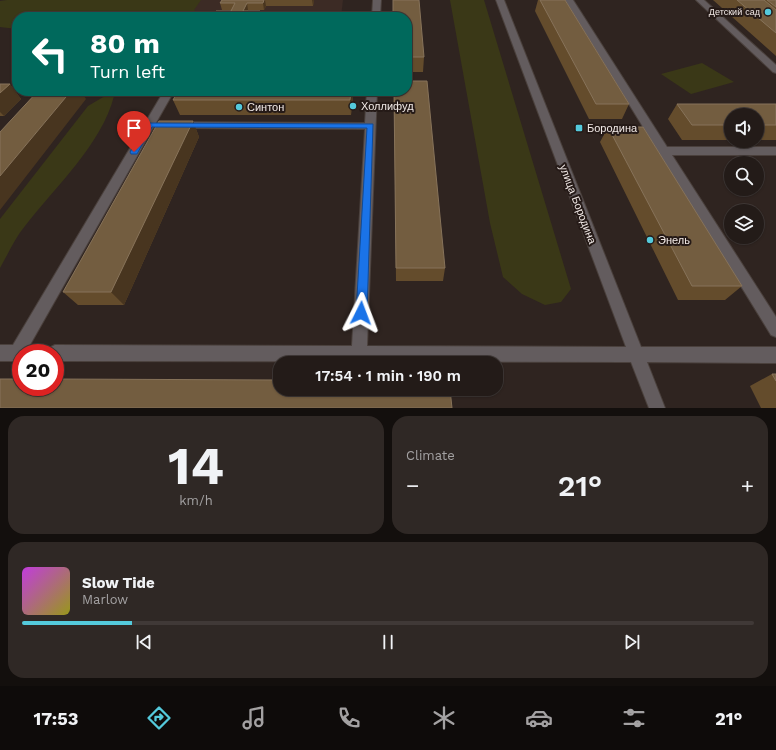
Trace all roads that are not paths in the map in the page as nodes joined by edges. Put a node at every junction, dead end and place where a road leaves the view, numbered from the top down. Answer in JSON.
{"nodes":[{"id":1,"x":377,"y":0,"type":"edge"},
{"id":2,"x":500,"y":0,"type":"edge"},
{"id":3,"x":569,"y":0,"type":"edge"},
{"id":4,"x":700,"y":0,"type":"edge"},
{"id":5,"x":376,"y":12,"type":"edge"},
{"id":6,"x":776,"y":70,"type":"edge"},
{"id":7,"x":167,"y":96,"type":"edge"},
{"id":8,"x":372,"y":96,"type":"edge"},
{"id":9,"x":153,"y":125,"type":"junction"},
{"id":10,"x":370,"y":126,"type":"junction"},
{"id":11,"x":664,"y":151,"type":"junction"},
{"id":12,"x":776,"y":151,"type":"edge"},
{"id":13,"x":776,"y":330,"type":"edge"},
{"id":14,"x":24,"y":344,"type":"edge"},
{"id":15,"x":0,"y":353,"type":"edge"},
{"id":16,"x":12,"y":353,"type":"edge"},
{"id":17,"x":64,"y":353,"type":"edge"},
{"id":18,"x":359,"y":355,"type":"junction"},
{"id":19,"x":636,"y":355,"type":"junction"},
{"id":20,"x":776,"y":355,"type":"edge"},
{"id":21,"x":656,"y":408,"type":"edge"}],
"edges":[{"from":1,"to":5,"type":"street"},
{"from":2,"to":19,"type":"street","name":"улица Бородина"},
{"from":3,"to":11,"type":"street"},
{"from":4,"to":6,"type":"street"},
{"from":7,"to":9,"type":"street"},
{"from":8,"to":10,"type":"street"},
{"from":9,"to":10,"type":"street"},
{"from":9,"to":14,"type":"street"},
{"from":10,"to":18,"type":"street"},
{"from":11,"to":12,"type":"street"},
{"from":11,"to":13,"type":"street"},
{"from":15,"to":16,"type":"street"},
{"from":17,"to":18,"type":"street"},
{"from":18,"to":19,"type":"street"},
{"from":19,"to":20,"type":"street"},
{"from":19,"to":21,"type":"street","name":"улица Бородина"}]}
